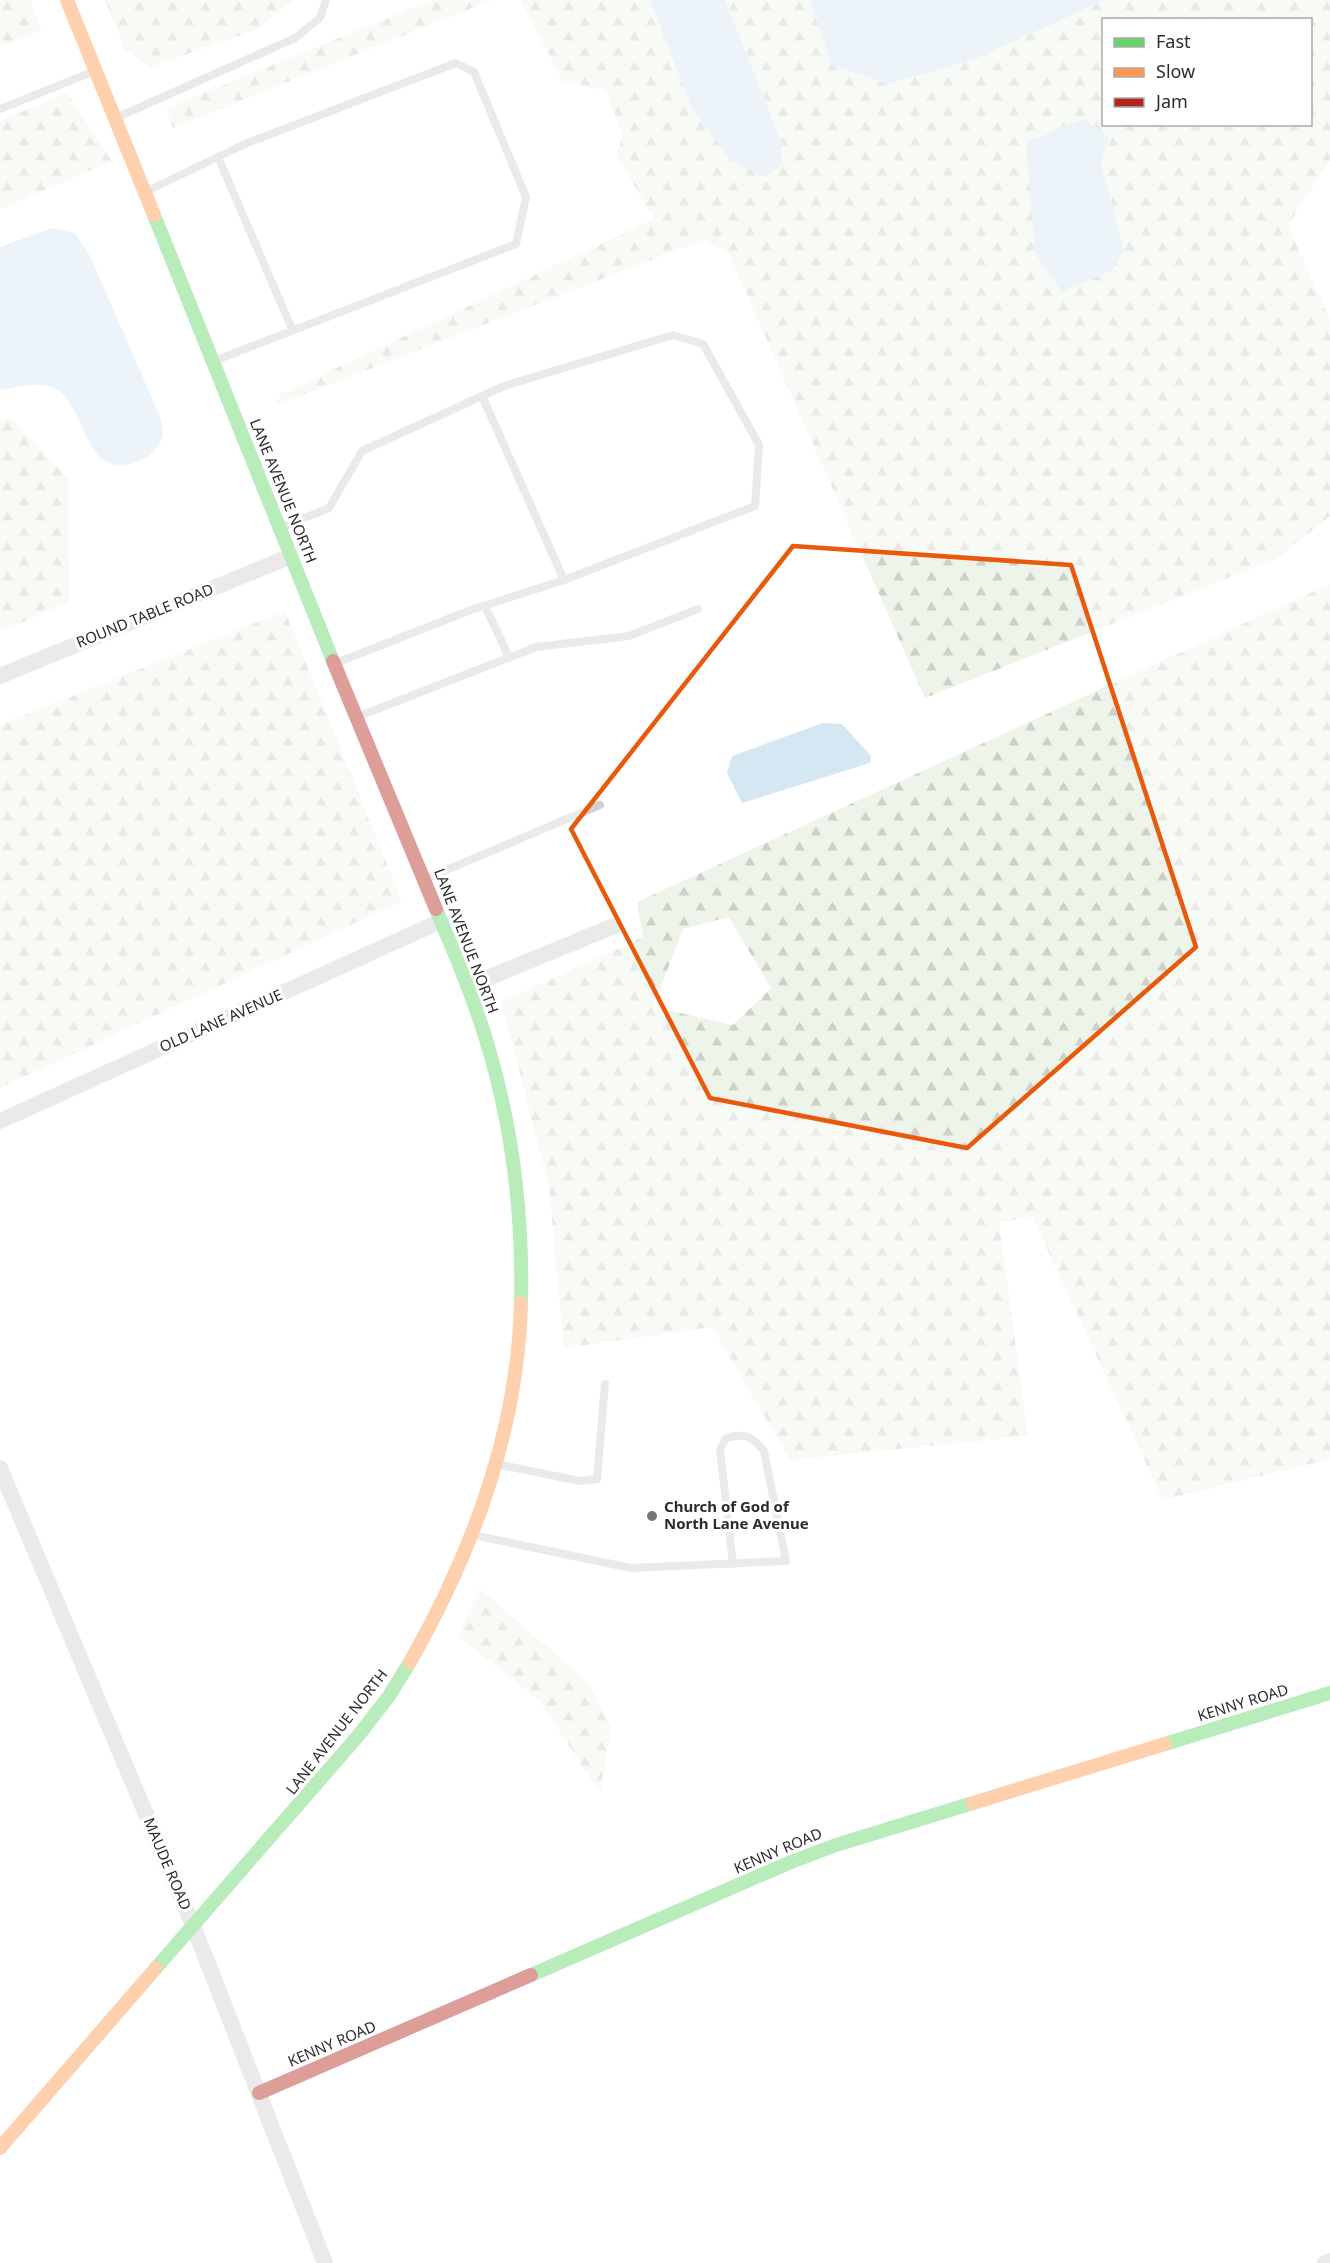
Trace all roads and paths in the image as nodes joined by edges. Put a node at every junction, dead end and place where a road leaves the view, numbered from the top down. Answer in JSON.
{"nodes":[{"id":1,"x":67,"y":0,"type":"edge"},
{"id":2,"x":326,"y":0,"type":"edge"},
{"id":3,"x":96,"y":70,"type":"junction"},
{"id":4,"x":0,"y":109,"type":"edge"},
{"id":5,"x":116,"y":118,"type":"junction"},
{"id":6,"x":218,"y":157,"type":"junction"},
{"id":7,"x":146,"y":192,"type":"junction"},
{"id":8,"x":292,"y":330,"type":"junction"},
{"id":9,"x":213,"y":361,"type":"junction"},
{"id":10,"x":482,"y":396,"type":"junction"},
{"id":11,"x":279,"y":529,"type":"junction"},
{"id":12,"x":291,"y":556,"type":"junction"},
{"id":13,"x":564,"y":579,"type":"junction"},
{"id":14,"x":485,"y":606,"type":"junction"},
{"id":15,"x":698,"y":609,"type":"dead end"},
{"id":16,"x":509,"y":657,"type":"junction"},
{"id":17,"x":335,"y":664,"type":"junction"},
{"id":18,"x":0,"y":676,"type":"edge"},
{"id":19,"x":357,"y":717,"type":"junction"},
{"id":20,"x":600,"y":805,"type":"dead end"},
{"id":21,"x":424,"y":880,"type":"junction"},
{"id":22,"x":441,"y":921,"type":"junction"},
{"id":23,"x":614,"y":927,"type":"dead end"},
{"id":24,"x":468,"y":986,"type":"junction"},
{"id":25,"x":0,"y":1121,"type":"edge"},
{"id":26,"x":605,"y":1384,"type":"dead end"},
{"id":27,"x":496,"y":1464,"type":"junction"},
{"id":28,"x":0,"y":1468,"type":"edge"},
{"id":29,"x":473,"y":1534,"type":"junction"},
{"id":30,"x":733,"y":1564,"type":"junction"},
{"id":31,"x":1330,"y":1694,"type":"edge"},
{"id":32,"x":194,"y":1928,"type":"junction"},
{"id":33,"x":260,"y":2093,"type":"junction"},
{"id":34,"x":0,"y":2148,"type":"edge"},
{"id":35,"x":1330,"y":2261,"type":"edge"},
{"id":36,"x":325,"y":2263,"type":"edge"},
{"id":37,"x":1325,"y":2263,"type":"edge"}],
"edges":[{"from":1,"to":3,"type":"main road","name":"LANE AVENUE NORTH"},
{"from":2,"to":5,"type":"lane"},
{"from":3,"to":4,"type":"lane"},
{"from":3,"to":5,"type":"main road","name":"LANE AVENUE NORTH"},
{"from":5,"to":7,"type":"main road","name":"LANE AVENUE NORTH"},
{"from":6,"to":7,"type":"lane"},
{"from":6,"to":8,"type":"lane"},
{"from":6,"to":8,"type":"lane"},
{"from":7,"to":9,"type":"main road","name":"LANE AVENUE NORTH"},
{"from":8,"to":9,"type":"lane"},
{"from":9,"to":11,"type":"main road","name":"LANE AVENUE NORTH"},
{"from":10,"to":11,"type":"lane"},
{"from":10,"to":13,"type":"lane"},
{"from":10,"to":13,"type":"lane"},
{"from":11,"to":12,"type":"main road","name":"LANE AVENUE NORTH"},
{"from":12,"to":17,"type":"main road","name":"LANE AVENUE NORTH"},
{"from":12,"to":18,"type":"street","name":"ROUND TABLE ROAD"},
{"from":13,"to":14,"type":"lane"},
{"from":14,"to":16,"type":"lane"},
{"from":14,"to":17,"type":"lane"},
{"from":15,"to":16,"type":"lane"},
{"from":16,"to":19,"type":"lane"},
{"from":17,"to":19,"type":"main road","name":"LANE AVENUE NORTH"},
{"from":19,"to":21,"type":"main road","name":"LANE AVENUE NORTH"},
{"from":20,"to":21,"type":"lane"},
{"from":21,"to":22,"type":"main road","name":"LANE AVENUE NORTH"},
{"from":22,"to":24,"type":"main road","name":"LANE AVENUE NORTH"},
{"from":22,"to":25,"type":"street","name":"OLD LANE AVENUE"},
{"from":23,"to":24,"type":"street"},
{"from":24,"to":27,"type":"main road","name":"LANE AVENUE NORTH"},
{"from":26,"to":27,"type":"lane"},
{"from":27,"to":29,"type":"main road","name":"LANE AVENUE NORTH"},
{"from":28,"to":32,"type":"street","name":"MAUDE ROAD"},
{"from":29,"to":30,"type":"lane"},
{"from":29,"to":32,"type":"main road","name":"LANE AVENUE NORTH"},
{"from":30,"to":30,"type":"lane"},
{"from":31,"to":33,"type":"main road","name":"KENNY ROAD"},
{"from":32,"to":33,"type":"street","name":"MAUDE ROAD"},
{"from":32,"to":34,"type":"main road","name":"LANE AVENUE NORTH"},
{"from":33,"to":36,"type":"street","name":"MAUDE ROAD"},
{"from":35,"to":37,"type":"street"}]}
